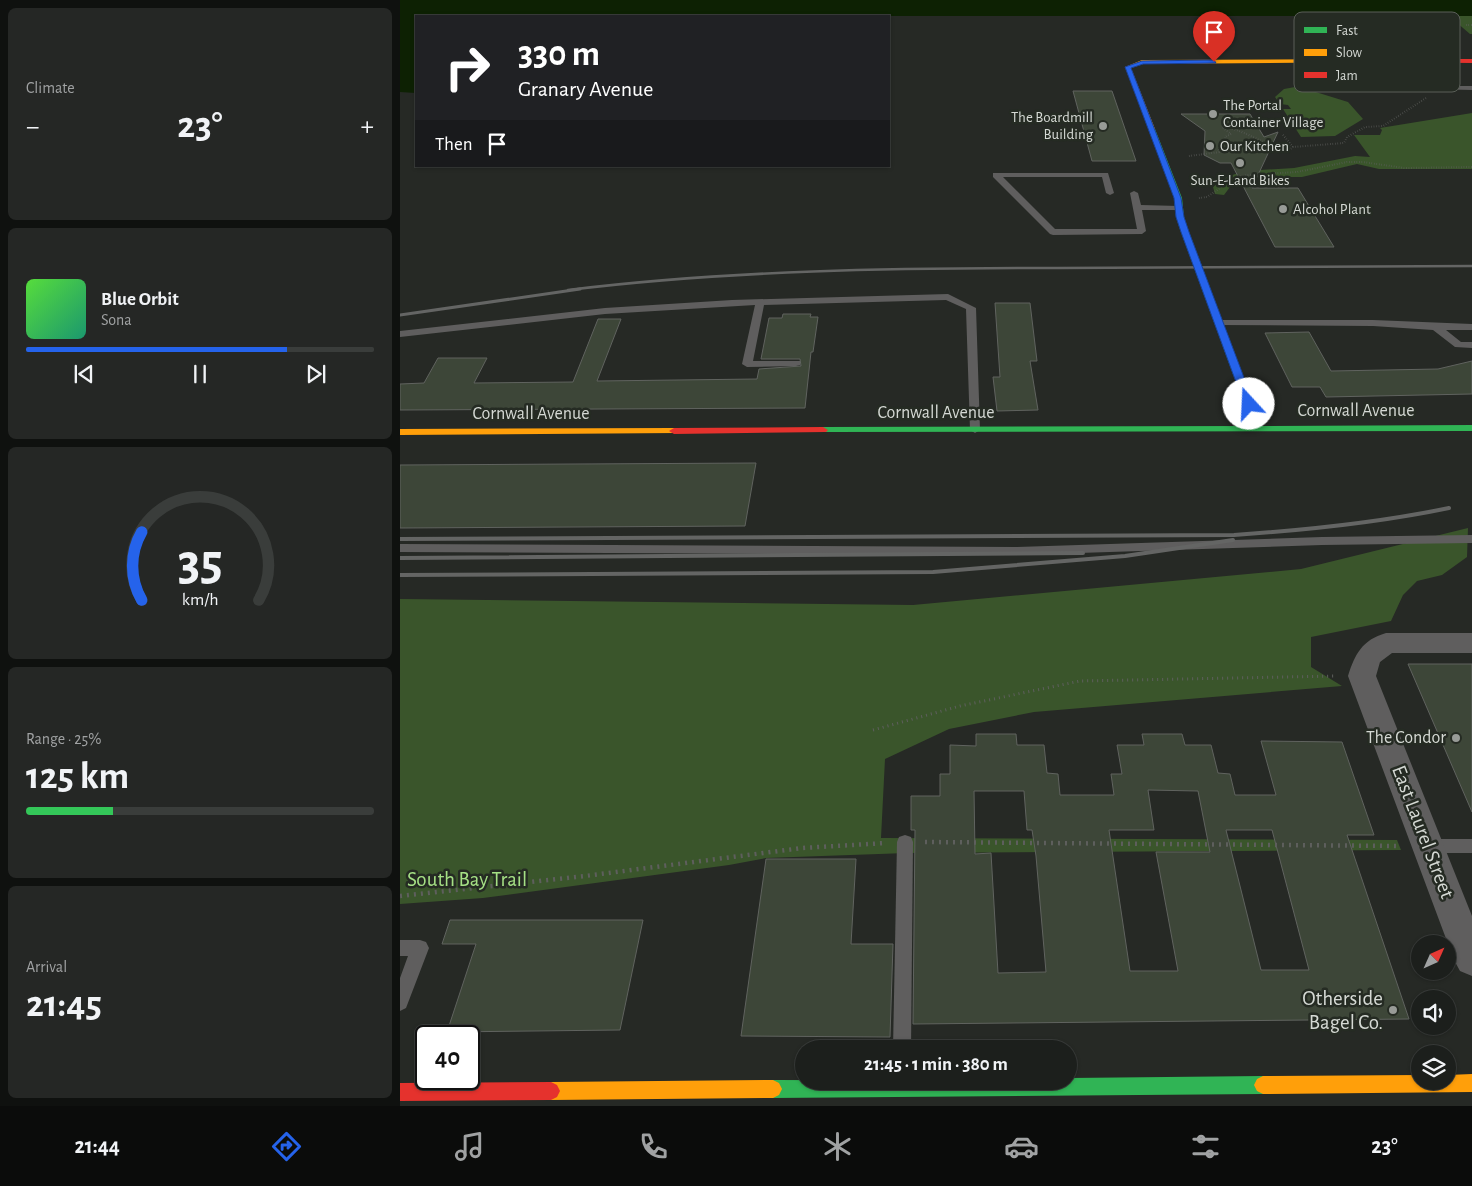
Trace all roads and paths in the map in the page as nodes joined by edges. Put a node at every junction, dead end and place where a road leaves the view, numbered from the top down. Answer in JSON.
{"nodes":[{"id":1,"x":1466,"y":25,"type":"dead end"},
{"id":2,"x":1472,"y":25,"type":"edge"},
{"id":3,"x":1294,"y":61,"type":"edge"},
{"id":4,"x":1432,"y":92,"type":"edge"},
{"id":5,"x":1283,"y":135,"type":"dead end"},
{"id":6,"x":1292,"y":147,"type":"junction"},
{"id":7,"x":1280,"y":150,"type":"junction"},
{"id":8,"x":1220,"y":152,"type":"junction"},
{"id":9,"x":1189,"y":156,"type":"dead end"},
{"id":10,"x":1472,"y":167,"type":"edge"},
{"id":11,"x":1110,"y":193,"type":"dead end"},
{"id":12,"x":1134,"y":193,"type":"dead end"},
{"id":13,"x":1196,"y":199,"type":"dead end"},
{"id":14,"x":1136,"y":207,"type":"junction"},
{"id":15,"x":1179,"y":208,"type":"junction"},
{"id":16,"x":760,"y":302,"type":"junction"},
{"id":17,"x":1218,"y":323,"type":"junction"},
{"id":18,"x":1436,"y":327,"type":"junction"},
{"id":19,"x":1472,"y":327,"type":"edge"},
{"id":20,"x":400,"y":334,"type":"edge"},
{"id":21,"x":1472,"y":345,"type":"edge"},
{"id":22,"x":796,"y":363,"type":"dead end"},
{"id":23,"x":1472,"y":428,"type":"edge"},
{"id":24,"x":1258,"y":429,"type":"junction"},
{"id":25,"x":975,"y":430,"type":"junction"},
{"id":26,"x":400,"y":432,"type":"edge"},
{"id":27,"x":1472,"y":538,"type":"edge"},
{"id":28,"x":400,"y":548,"type":"edge"},
{"id":29,"x":1472,"y":643,"type":"edge"},
{"id":30,"x":1362,"y":676,"type":"junction"},
{"id":31,"x":873,"y":730,"type":"dead end"},
{"id":32,"x":905,"y":842,"type":"junction"},
{"id":33,"x":1428,"y":846,"type":"junction"},
{"id":34,"x":1472,"y":846,"type":"edge"},
{"id":35,"x":400,"y":896,"type":"edge"},
{"id":36,"x":400,"y":948,"type":"edge"},
{"id":37,"x":1472,"y":960,"type":"edge"},
{"id":38,"x":400,"y":1002,"type":"edge"},
{"id":39,"x":902,"y":1040,"type":"edge"},
{"id":40,"x":1472,"y":1083,"type":"edge"},
{"id":41,"x":884,"y":1090,"type":"edge"},
{"id":42,"x":972,"y":1090,"type":"edge"},
{"id":43,"x":400,"y":1092,"type":"edge"},
{"id":44,"x":1055,"y":1096,"type":"edge"},
{"id":45,"x":860,"y":1097,"type":"edge"}],
"edges":[{"from":1,"to":2,"type":"path"},
{"from":3,"to":15,"type":"street"},
{"from":4,"to":6,"type":"path"},
{"from":5,"to":6,"type":"path"},
{"from":6,"to":7,"type":"path"},
{"from":7,"to":8,"type":"path"},
{"from":7,"to":8,"type":"path"},
{"from":8,"to":9,"type":"path"},
{"from":10,"to":13,"type":"path"},
{"from":11,"to":14,"type":"lane"},
{"from":12,"to":14,"type":"lane"},
{"from":14,"to":15,"type":"lane"},
{"from":15,"to":17,"type":"street"},
{"from":16,"to":20,"type":"lane"},
{"from":16,"to":22,"type":"lane"},
{"from":16,"to":25,"type":"lane"},
{"from":17,"to":18,"type":"lane"},
{"from":17,"to":24,"type":"street"},
{"from":18,"to":19,"type":"lane"},
{"from":18,"to":21,"type":"lane"},
{"from":23,"to":24,"type":"street","name":"Cornwall Avenue"},
{"from":24,"to":25,"type":"street","name":"Cornwall Avenue"},
{"from":25,"to":26,"type":"street","name":"Cornwall Avenue"},
{"from":27,"to":28,"type":"lane"},
{"from":29,"to":30,"type":"street"},
{"from":30,"to":31,"type":"path"},
{"from":30,"to":33,"type":"street","name":"East Laurel Street"},
{"from":32,"to":33,"type":"path"},
{"from":32,"to":35,"type":"path"},
{"from":32,"to":39,"type":"lane"},
{"from":33,"to":34,"type":"lane"},
{"from":33,"to":37,"type":"street","name":"East Laurel Street"},
{"from":36,"to":38,"type":"lane"},
{"from":40,"to":44,"type":"street"},
{"from":41,"to":45,"type":"street"},
{"from":42,"to":44,"type":"street"},
{"from":43,"to":45,"type":"street"}]}
